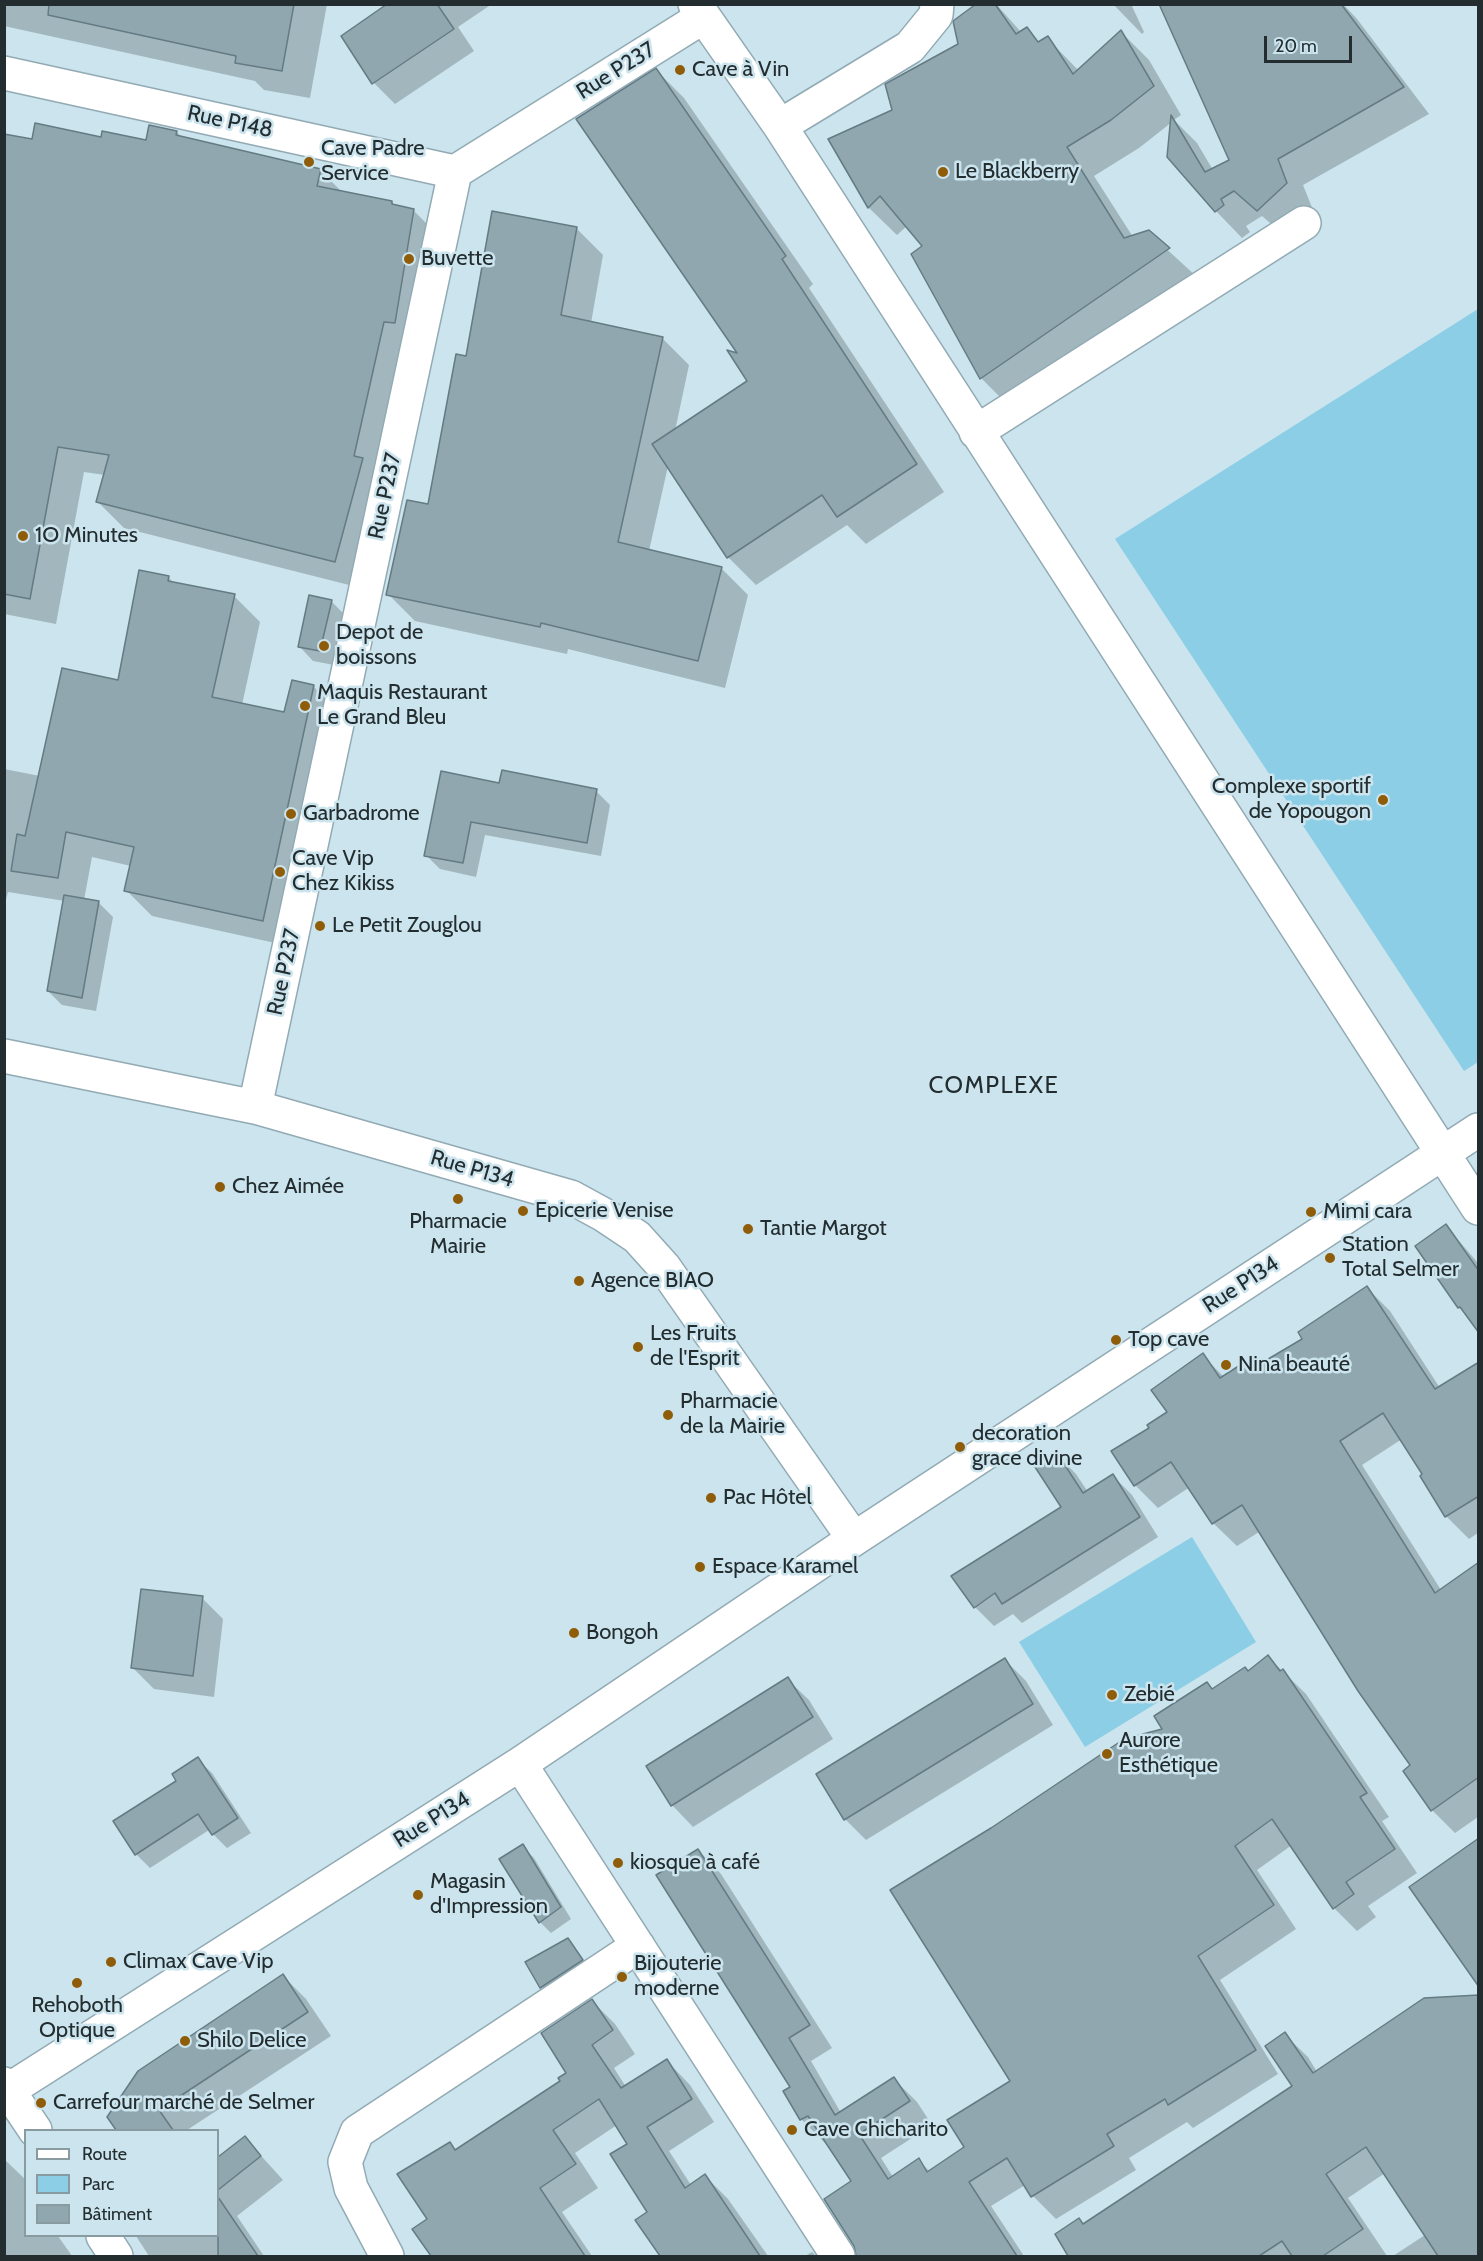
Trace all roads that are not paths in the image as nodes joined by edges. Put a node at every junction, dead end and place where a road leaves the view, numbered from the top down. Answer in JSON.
{"nodes":[{"id":1,"x":937,"y":4,"type":"edge"},
{"id":2,"x":699,"y":11,"type":"edge"},
{"id":3,"x":4,"y":73,"type":"edge"},
{"id":4,"x":780,"y":126,"type":"junction"},
{"id":5,"x":455,"y":171,"type":"junction"},
{"id":6,"x":1304,"y":224,"type":"dead end"},
{"id":7,"x":976,"y":432,"type":"junction"},
{"id":8,"x":4,"y":1056,"type":"edge"},
{"id":9,"x":255,"y":1107,"type":"junction"},
{"id":10,"x":1479,"y":1130,"type":"edge"},
{"id":11,"x":1443,"y":1152,"type":"junction"},
{"id":12,"x":1479,"y":1208,"type":"edge"},
{"id":13,"x":854,"y":1539,"type":"junction"},
{"id":14,"x":520,"y":1764,"type":"junction"},
{"id":15,"x":638,"y":1946,"type":"junction"},
{"id":16,"x":6,"y":2089,"type":"edge"},
{"id":17,"x":34,"y":2129,"type":"edge"},
{"id":18,"x":104,"y":2237,"type":"edge"},
{"id":19,"x":116,"y":2256,"type":"edge"},
{"id":20,"x":387,"y":2256,"type":"edge"},
{"id":21,"x":838,"y":2256,"type":"edge"}],
"edges":[{"from":1,"to":4,"type":"street"},
{"from":2,"to":4,"type":"street"},
{"from":2,"to":5,"type":"street","name":"Rue P237"},
{"from":3,"to":5,"type":"street","name":"Rue P148"},
{"from":4,"to":7,"type":"street"},
{"from":5,"to":9,"type":"street","name":"Rue P237"},
{"from":6,"to":7,"type":"street"},
{"from":7,"to":11,"type":"street"},
{"from":8,"to":9,"type":"street","name":"Rue P134"},
{"from":9,"to":13,"type":"street","name":"Rue P134"},
{"from":10,"to":11,"type":"street","name":"Rue P134"},
{"from":11,"to":12,"type":"street"},
{"from":11,"to":13,"type":"street","name":"Rue P134"},
{"from":13,"to":14,"type":"street","name":"Rue P134"},
{"from":14,"to":15,"type":"street"},
{"from":14,"to":16,"type":"street","name":"Rue P134"},
{"from":15,"to":20,"type":"street"},
{"from":15,"to":21,"type":"street"},
{"from":16,"to":17,"type":"street"},
{"from":18,"to":19,"type":"street"}]}
